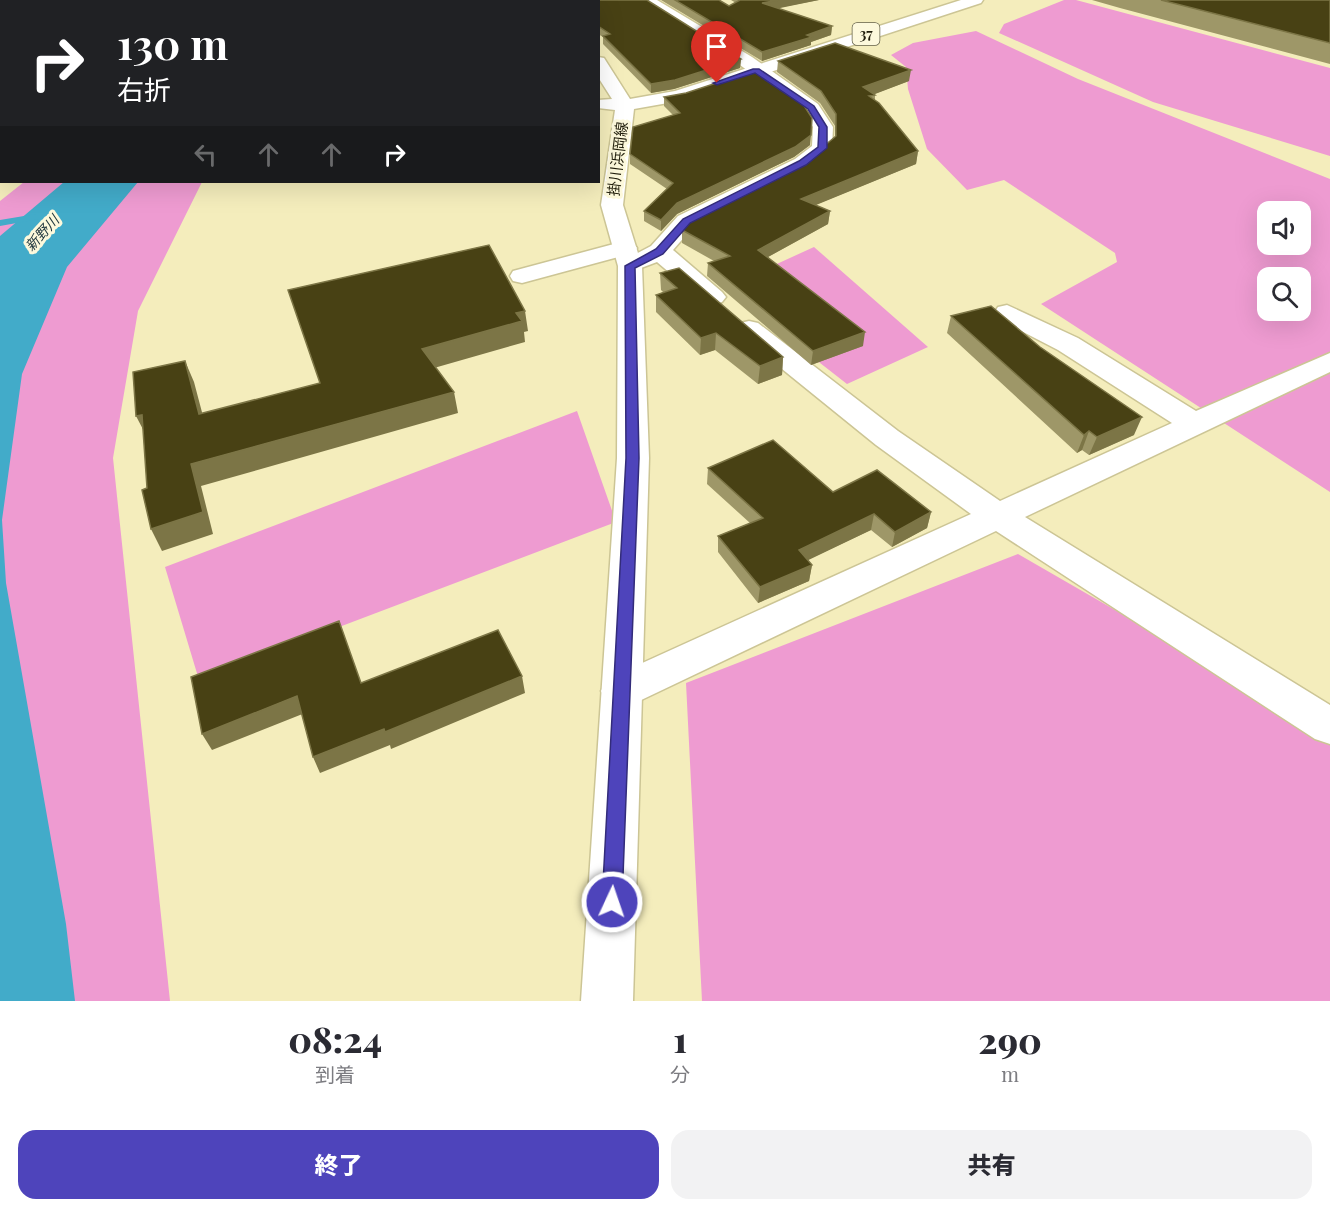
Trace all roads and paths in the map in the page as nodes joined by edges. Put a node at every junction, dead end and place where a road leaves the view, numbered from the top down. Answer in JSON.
{"nodes":[{"id":1,"x":648,"y":0,"type":"edge"},
{"id":2,"x":976,"y":0,"type":"edge"},
{"id":3,"x":600,"y":65,"type":"edge"},
{"id":4,"x":756,"y":71,"type":"junction"},
{"id":5,"x":600,"y":104,"type":"edge"},
{"id":6,"x":625,"y":105,"type":"junction"},
{"id":7,"x":659,"y":252,"type":"junction"},
{"id":8,"x":627,"y":257,"type":"junction"},
{"id":9,"x":522,"y":276,"type":"dead end"},
{"id":10,"x":1007,"y":314,"type":"dead end"},
{"id":11,"x":1330,"y":361,"type":"edge"},
{"id":12,"x":1195,"y":424,"type":"junction"},
{"id":13,"x":1000,"y":516,"type":"junction"},
{"id":14,"x":621,"y":691,"type":"junction"},
{"id":15,"x":1330,"y":726,"type":"edge"},
{"id":16,"x":607,"y":1001,"type":"edge"}],
"edges":[{"from":1,"to":4,"type":"street"},
{"from":2,"to":4,"type":"street","name":"掛川浜岡線","number":"37"},
{"from":3,"to":6,"type":"street","name":"掛川浜岡線"},
{"from":4,"to":6,"type":"street","name":"掛川浜岡線","number":"37"},
{"from":4,"to":7,"type":"street"},
{"from":5,"to":6,"type":"street"},
{"from":6,"to":8,"type":"street","name":"掛川浜岡線"},
{"from":7,"to":8,"type":"street"},
{"from":7,"to":13,"type":"street"},
{"from":8,"to":9,"type":"street"},
{"from":8,"to":14,"type":"street","name":"掛川浜岡線"},
{"from":10,"to":12,"type":"street"},
{"from":11,"to":12,"type":"street"},
{"from":12,"to":13,"type":"street"},
{"from":13,"to":14,"type":"street"},
{"from":13,"to":15,"type":"street"},
{"from":14,"to":16,"type":"street","name":"掛川浜岡線"}]}
